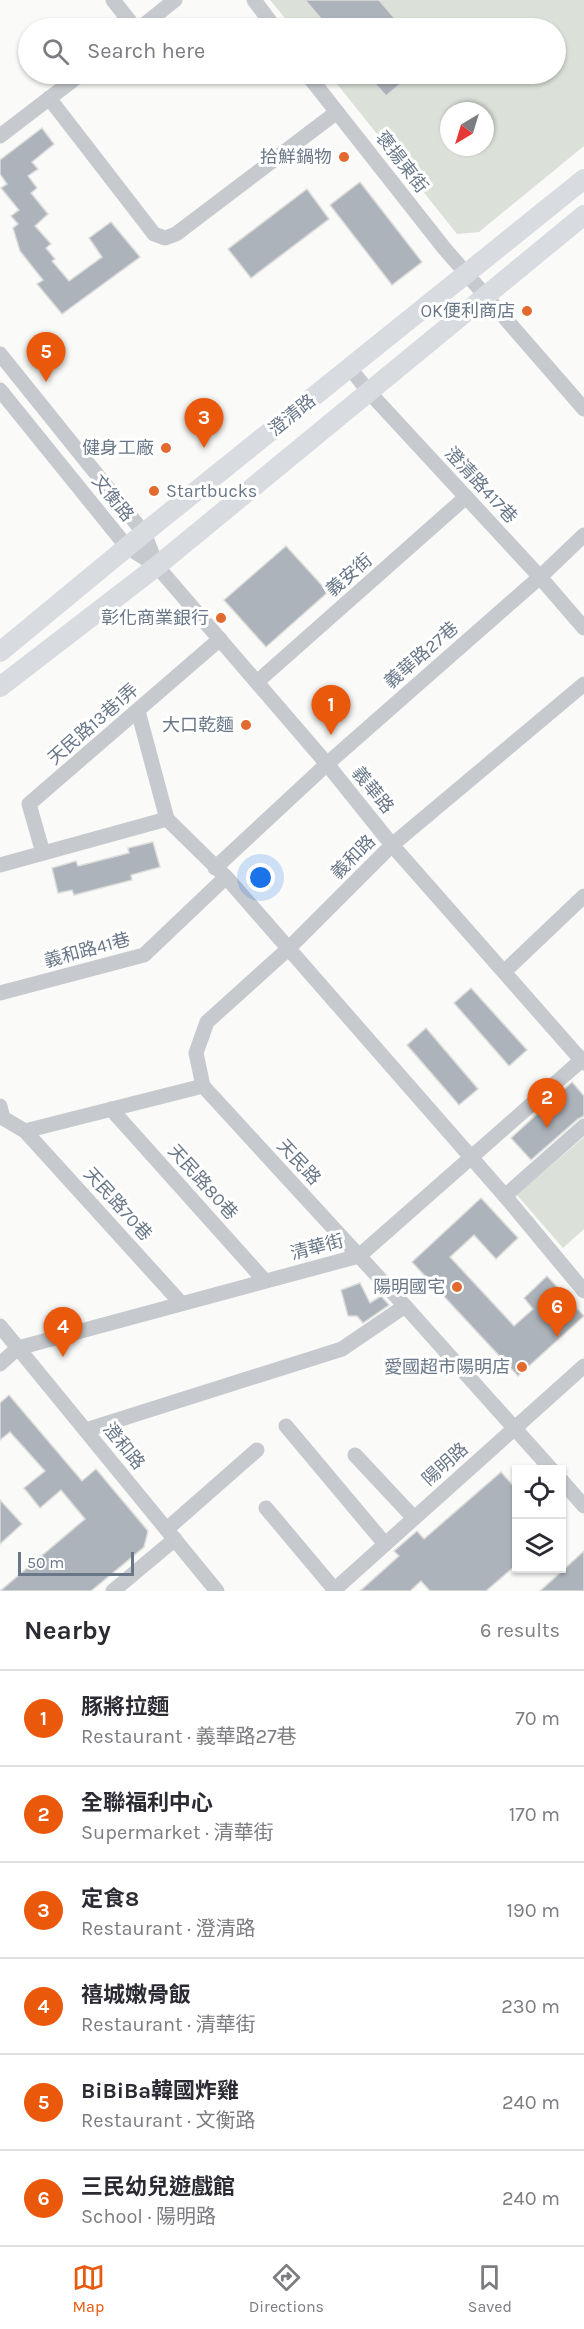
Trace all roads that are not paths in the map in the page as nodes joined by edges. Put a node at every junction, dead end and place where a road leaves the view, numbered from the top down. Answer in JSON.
{"nodes":[{"id":1,"x":113,"y":0,"type":"edge"},
{"id":2,"x":175,"y":0,"type":"edge"},
{"id":3,"x":254,"y":0,"type":"edge"},
{"id":4,"x":127,"y":18,"type":"edge"},
{"id":5,"x":152,"y":18,"type":"edge"},
{"id":6,"x":268,"y":18,"type":"edge"},
{"id":7,"x":68,"y":84,"type":"edge"},
{"id":8,"x":315,"y":84,"type":"edge"},
{"id":9,"x":49,"y":98,"type":"junction"},
{"id":10,"x":337,"y":112,"type":"junction"},
{"id":11,"x":0,"y":136,"type":"edge"},
{"id":12,"x":584,"y":179,"type":"edge"},
{"id":13,"x":584,"y":215,"type":"edge"},
{"id":14,"x":466,"y":273,"type":"junction"},
{"id":15,"x":485,"y":296,"type":"junction"},
{"id":16,"x":0,"y":354,"type":"edge"},
{"id":17,"x":350,"y":368,"type":"junction"},
{"id":18,"x":0,"y":390,"type":"edge"},
{"id":19,"x":368,"y":391,"type":"junction"},
{"id":20,"x":584,"y":409,"type":"edge"},
{"id":21,"x":466,"y":497,"type":"junction"},
{"id":22,"x":144,"y":533,"type":"junction"},
{"id":23,"x":584,"y":535,"type":"edge"},
{"id":24,"x":127,"y":547,"type":"junction"},
{"id":25,"x":157,"y":566,"type":"junction"},
{"id":26,"x":540,"y":577,"type":"junction"},
{"id":27,"x":584,"y":628,"type":"edge"},
{"id":28,"x":220,"y":639,"type":"junction"},
{"id":29,"x":1,"y":650,"type":"edge"},
{"id":30,"x":257,"y":682,"type":"junction"},
{"id":31,"x":584,"y":684,"type":"edge"},
{"id":32,"x":0,"y":687,"type":"edge"},
{"id":33,"x":138,"y":711,"type":"junction"},
{"id":34,"x":327,"y":764,"type":"junction"},
{"id":35,"x":167,"y":819,"type":"junction"},
{"id":36,"x":392,"y":845,"type":"junction"},
{"id":37,"x":43,"y":853,"type":"junction"},
{"id":38,"x":0,"y":865,"type":"edge"},
{"id":39,"x":221,"y":873,"type":"junction"},
{"id":40,"x":584,"y":896,"type":"edge"},
{"id":41,"x":288,"y":949,"type":"junction"},
{"id":42,"x":505,"y":970,"type":"junction"},
{"id":43,"x":0,"y":993,"type":"edge"},
{"id":44,"x":583,"y":1060,"type":"edge"},
{"id":45,"x":203,"y":1086,"type":"junction"},
{"id":46,"x":0,"y":1106,"type":"edge"},
{"id":47,"x":111,"y":1109,"type":"junction"},
{"id":48,"x":584,"y":1126,"type":"edge"},
{"id":49,"x":25,"y":1131,"type":"junction"},
{"id":50,"x":471,"y":1159,"type":"junction"},
{"id":51,"x":505,"y":1196,"type":"junction"},
{"id":52,"x":360,"y":1256,"type":"junction"},
{"id":53,"x":265,"y":1281,"type":"junction"},
{"id":54,"x":584,"y":1291,"type":"edge"},
{"id":55,"x":181,"y":1303,"type":"junction"},
{"id":56,"x":405,"y":1306,"type":"junction"},
{"id":57,"x":0,"y":1326,"type":"edge"},
{"id":58,"x":18,"y":1348,"type":"junction"},
{"id":59,"x":0,"y":1364,"type":"edge"},
{"id":60,"x":584,"y":1366,"type":"edge"},
{"id":61,"x":286,"y":1425,"type":"dead end"},
{"id":62,"x":515,"y":1428,"type":"junction"},
{"id":63,"x":86,"y":1430,"type":"junction"},
{"id":64,"x":257,"y":1450,"type":"dead end"},
{"id":65,"x":355,"y":1455,"type":"dead end"},
{"id":66,"x":548,"y":1465,"type":"edge"},
{"id":67,"x":566,"y":1486,"type":"edge"},
{"id":68,"x":584,"y":1506,"type":"edge"},
{"id":69,"x":266,"y":1508,"type":"dead end"},
{"id":70,"x":414,"y":1518,"type":"junction"},
{"id":71,"x":171,"y":1534,"type":"junction"},
{"id":72,"x":385,"y":1544,"type":"junction"},
{"id":73,"x":334,"y":1590,"type":"edge"},
{"id":74,"x":113,"y":1591,"type":"edge"},
{"id":75,"x":218,"y":1591,"type":"edge"}],
"edges":[{"from":1,"to":4,"type":"street"},
{"from":2,"to":5,"type":"street"},
{"from":3,"to":6,"type":"street"},
{"from":7,"to":9,"type":"street"},
{"from":8,"to":10,"type":"street","name":"褒揚東街"},
{"from":9,"to":10,"type":"street"},
{"from":9,"to":11,"type":"street"},
{"from":10,"to":14,"type":"street","name":"褒揚東街"},
{"from":12,"to":14,"type":"main road","name":"澄清路"},
{"from":13,"to":15,"type":"main road","name":"澄清路"},
{"from":14,"to":15,"type":"street","name":"褒揚東街"},
{"from":14,"to":17,"type":"main road","name":"澄清路"},
{"from":15,"to":19,"type":"main road","name":"澄清路"},
{"from":15,"to":20,"type":"street","name":"褒揚東街"},
{"from":16,"to":22,"type":"street","name":"文衡路"},
{"from":17,"to":19,"type":"street","name":"澄清路417巷"},
{"from":17,"to":22,"type":"main road","name":"澄清路"},
{"from":18,"to":24,"type":"street","name":"文衡路"},
{"from":19,"to":21,"type":"street","name":"澄清路417巷"},
{"from":19,"to":25,"type":"main road","name":"澄清路"},
{"from":21,"to":26,"type":"street","name":"澄清路417巷"},
{"from":21,"to":30,"type":"street","name":"義安街"},
{"from":22,"to":24,"type":"main road","name":"澄清路"},
{"from":22,"to":25,"type":"street","name":"義華路"},
{"from":23,"to":26,"type":"street","name":"義華路27巷"},
{"from":24,"to":25,"type":"street","name":"文衡路"},
{"from":24,"to":29,"type":"main road","name":"澄清路"},
{"from":25,"to":28,"type":"street","name":"義華路"},
{"from":25,"to":32,"type":"main road","name":"澄清路"},
{"from":26,"to":27,"type":"street","name":"澄清路417巷"},
{"from":26,"to":34,"type":"street","name":"義華路27巷"},
{"from":28,"to":30,"type":"street","name":"義華路"},
{"from":28,"to":33,"type":"street","name":"天民路13巷1弄"},
{"from":30,"to":34,"type":"street","name":"義華路"},
{"from":31,"to":36,"type":"street","name":"義和路"},
{"from":33,"to":35,"type":"street"},
{"from":33,"to":37,"type":"street","name":"天民路13巷1弄"},
{"from":34,"to":36,"type":"street","name":"義華路"},
{"from":34,"to":39,"type":"street","name":"義華路27巷"},
{"from":35,"to":37,"type":"street"},
{"from":35,"to":39,"type":"street"},
{"from":36,"to":41,"type":"street","name":"義和路"},
{"from":36,"to":42,"type":"street","name":"義華路"},
{"from":37,"to":38,"type":"street"},
{"from":39,"to":41,"type":"street"},
{"from":39,"to":43,"type":"street","name":"義和路41巷"},
{"from":40,"to":42,"type":"street"},
{"from":41,"to":45,"type":"street","name":"義和路"},
{"from":41,"to":50,"type":"street"},
{"from":42,"to":44,"type":"street","name":"義華路"},
{"from":44,"to":50,"type":"street","name":"清華街"},
{"from":45,"to":47,"type":"street"},
{"from":45,"to":52,"type":"street","name":"天民路"},
{"from":46,"to":49,"type":"street"},
{"from":47,"to":49,"type":"street"},
{"from":47,"to":53,"type":"street","name":"天民路80巷"},
{"from":48,"to":51,"type":"street"},
{"from":49,"to":55,"type":"street","name":"天民路70巷"},
{"from":50,"to":51,"type":"street"},
{"from":50,"to":52,"type":"street","name":"清華街"},
{"from":51,"to":54,"type":"street"},
{"from":52,"to":53,"type":"street","name":"清華街"},
{"from":52,"to":56,"type":"street","name":"天民路"},
{"from":53,"to":55,"type":"street","name":"清華街"},
{"from":55,"to":58,"type":"street","name":"清華街"},
{"from":56,"to":62,"type":"street","name":"天民路"},
{"from":56,"to":63,"type":"street"},
{"from":57,"to":58,"type":"street","name":"澄和路"},
{"from":58,"to":59,"type":"street","name":"清華街"},
{"from":58,"to":63,"type":"street","name":"澄和路"},
{"from":60,"to":62,"type":"street","name":"陽明路"},
{"from":61,"to":72,"type":"street"},
{"from":62,"to":66,"type":"street","name":"天民路"},
{"from":62,"to":70,"type":"street","name":"陽明路"},
{"from":63,"to":71,"type":"street","name":"澄和路"},
{"from":64,"to":71,"type":"street"},
{"from":65,"to":70,"type":"street"},
{"from":67,"to":68,"type":"street"},
{"from":69,"to":73,"type":"street"},
{"from":70,"to":72,"type":"street","name":"陽明路"},
{"from":71,"to":74,"type":"street"},
{"from":71,"to":75,"type":"street","name":"澄和路"},
{"from":72,"to":73,"type":"street","name":"陽明路"}]}
